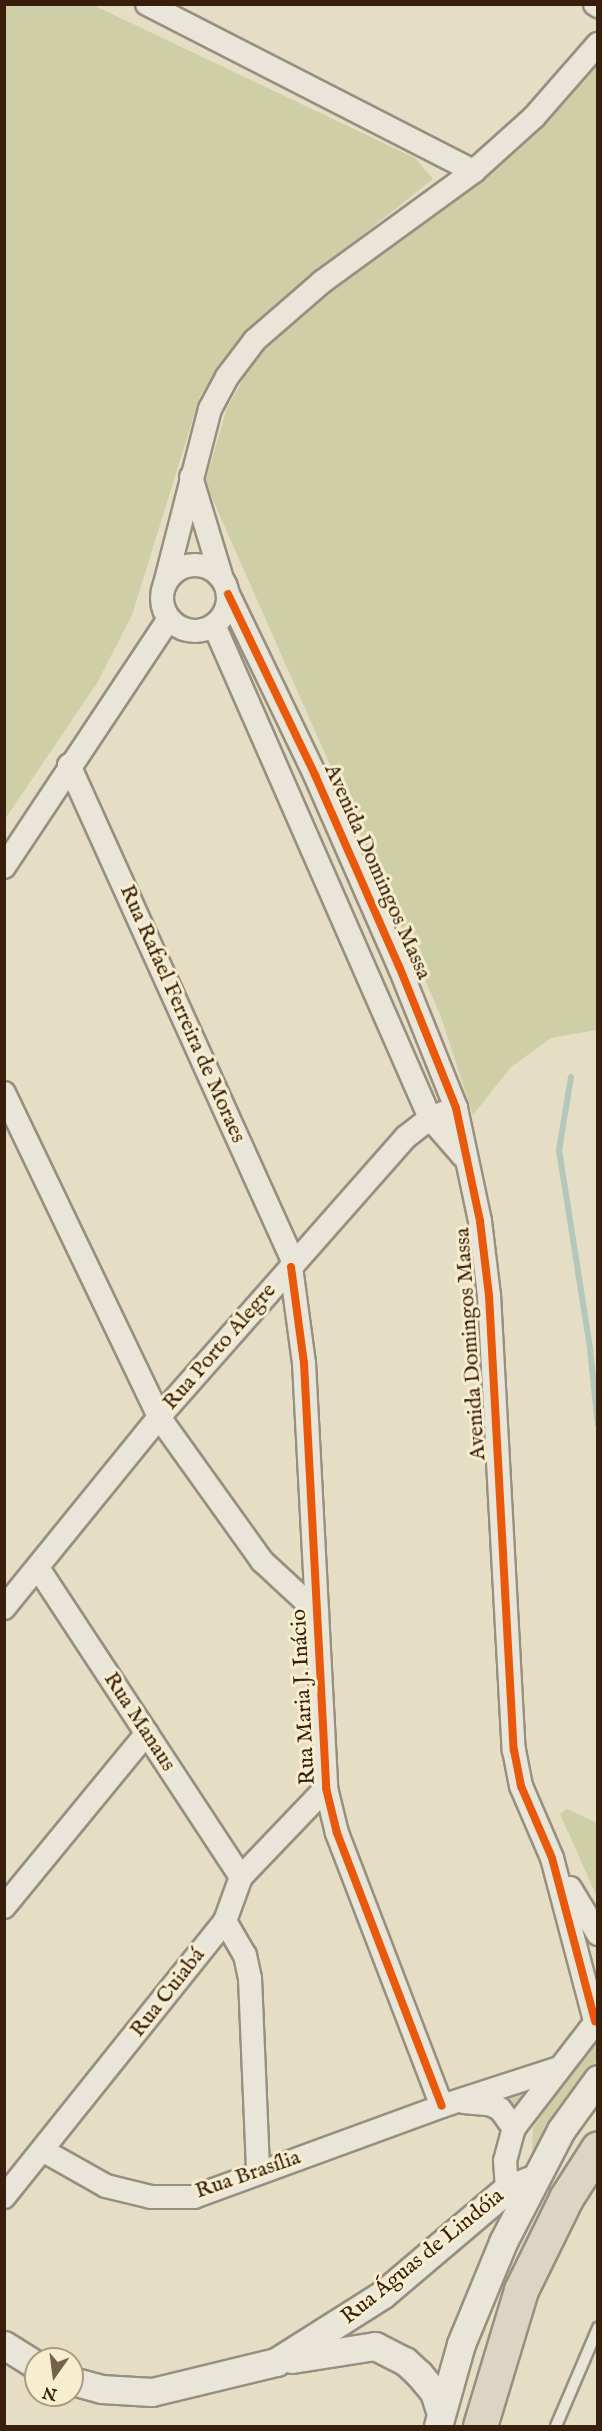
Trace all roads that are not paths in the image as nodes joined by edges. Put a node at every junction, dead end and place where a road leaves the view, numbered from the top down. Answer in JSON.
{"nodes":[{"id":1,"x":147,"y":4,"type":"edge"},
{"id":2,"x":597,"y":44,"type":"edge"},
{"id":3,"x":474,"y":171,"type":"junction"},
{"id":4,"x":190,"y":475,"type":"junction"},
{"id":5,"x":165,"y":584,"type":"junction"},
{"id":6,"x":224,"y":585,"type":"junction"},
{"id":7,"x":170,"y":619,"type":"junction"},
{"id":8,"x":214,"y":625,"type":"junction"},
{"id":9,"x":69,"y":765,"type":"junction"},
{"id":10,"x":4,"y":867,"type":"edge"},
{"id":11,"x":4,"y":1092,"type":"edge"},
{"id":12,"x":456,"y":1108,"type":"junction"},
{"id":13,"x":430,"y":1118,"type":"junction"},
{"id":14,"x":463,"y":1156,"type":"junction"},
{"id":15,"x":292,"y":1265,"type":"junction"},
{"id":16,"x":159,"y":1417,"type":"junction"},
{"id":17,"x":38,"y":1568,"type":"junction"},
{"id":18,"x":4,"y":1608,"type":"edge"},
{"id":19,"x":317,"y":1612,"type":"junction"},
{"id":20,"x":147,"y":1733,"type":"junction"},
{"id":21,"x":326,"y":1788,"type":"junction"},
{"id":22,"x":552,"y":1858,"type":"junction"},
{"id":23,"x":241,"y":1877,"type":"junction"},
{"id":24,"x":4,"y":1907,"type":"edge"},
{"id":25,"x":225,"y":1921,"type":"junction"},
{"id":26,"x":597,"y":1934,"type":"edge"},
{"id":27,"x":596,"y":2020,"type":"edge"},
{"id":28,"x":556,"y":2069,"type":"junction"},
{"id":29,"x":597,"y":2079,"type":"edge"},
{"id":30,"x":448,"y":2104,"type":"junction"},
{"id":31,"x":514,"y":2128,"type":"junction"},
{"id":32,"x":597,"y":2148,"type":"edge"},
{"id":33,"x":44,"y":2151,"type":"junction"},
{"id":34,"x":258,"y":2171,"type":"junction"},
{"id":35,"x":535,"y":2178,"type":"junction"},
{"id":36,"x":507,"y":2189,"type":"junction"},
{"id":37,"x":4,"y":2197,"type":"edge"},
{"id":38,"x":597,"y":2328,"type":"edge"},
{"id":39,"x":4,"y":2344,"type":"edge"},
{"id":40,"x":24,"y":2357,"type":"edge"},
{"id":41,"x":276,"y":2362,"type":"junction"},
{"id":42,"x":84,"y":2384,"type":"edge"},
{"id":43,"x":439,"y":2418,"type":"edge"},
{"id":44,"x":480,"y":2427,"type":"edge"},
{"id":45,"x":556,"y":2427,"type":"edge"}],
"edges":[{"from":1,"to":3,"type":"street"},
{"from":2,"to":3,"type":"street"},
{"from":3,"to":4,"type":"street"},
{"from":4,"to":5,"type":"street"},
{"from":4,"to":6,"type":"street","name":"Avenida Domingos Massa"},
{"from":5,"to":6,"type":"street"},
{"from":5,"to":7,"type":"street"},
{"from":6,"to":8,"type":"street"},
{"from":6,"to":12,"type":"street","name":"Avenida Domingos Massa"},
{"from":7,"to":8,"type":"street"},
{"from":7,"to":9,"type":"street"},
{"from":8,"to":13,"type":"street","name":"Avenida Domingos Massa"},
{"from":9,"to":10,"type":"street"},
{"from":9,"to":15,"type":"street","name":"Rua Rafael Ferreira de Moraes"},
{"from":11,"to":16,"type":"street"},
{"from":12,"to":13,"type":"street","name":"Rua Porto Alegre"},
{"from":12,"to":14,"type":"street","name":"Avenida Domingos Massa"},
{"from":13,"to":14,"type":"street","name":"Avenida Domingos Massa"},
{"from":13,"to":15,"type":"street","name":"Rua Porto Alegre"},
{"from":14,"to":22,"type":"street","name":"Avenida Domingos Massa"},
{"from":15,"to":16,"type":"street","name":"Rua Porto Alegre"},
{"from":15,"to":19,"type":"street","name":"Rua Maria J. Inácio"},
{"from":16,"to":17,"type":"street","name":"Rua Porto Alegre"},
{"from":16,"to":19,"type":"street"},
{"from":17,"to":18,"type":"street","name":"Rua Porto Alegre"},
{"from":17,"to":20,"type":"street","name":"Rua Manaus"},
{"from":19,"to":21,"type":"street","name":"Rua Maria J. Inácio"},
{"from":20,"to":23,"type":"street","name":"Rua Manaus"},
{"from":20,"to":24,"type":"street"},
{"from":21,"to":23,"type":"street","name":"Rua Cuiabá"},
{"from":21,"to":30,"type":"street","name":"Rua Maria J. Inácio"},
{"from":22,"to":26,"type":"street","name":"Avenida Domingos Massa"},
{"from":22,"to":27,"type":"street","name":"Avenida Domingos Massa"},
{"from":23,"to":25,"type":"street","name":"Rua Cuiabá"},
{"from":25,"to":33,"type":"street","name":"Rua Cuiabá"},
{"from":25,"to":34,"type":"street"},
{"from":27,"to":28,"type":"street"},
{"from":28,"to":30,"type":"street","name":"Rua Brasília"},
{"from":28,"to":31,"type":"street"},
{"from":29,"to":35,"type":"street"},
{"from":30,"to":31,"type":"street"},
{"from":30,"to":34,"type":"street","name":"Rua Brasília"},
{"from":31,"to":36,"type":"street"},
{"from":32,"to":44,"type":"main road"},
{"from":33,"to":34,"type":"street","name":"Rua Brasília"},
{"from":33,"to":37,"type":"street","name":"Rua Cuiabá"},
{"from":35,"to":36,"type":"street","name":"Rua Águas de Lindóia"},
{"from":35,"to":43,"type":"street"},
{"from":36,"to":41,"type":"street","name":"Rua Águas de Lindóia"},
{"from":38,"to":45,"type":"lane"},
{"from":39,"to":40,"type":"street"},
{"from":41,"to":42,"type":"street","name":"Rua Águas de Lindóia"},
{"from":41,"to":43,"type":"street"}]}
